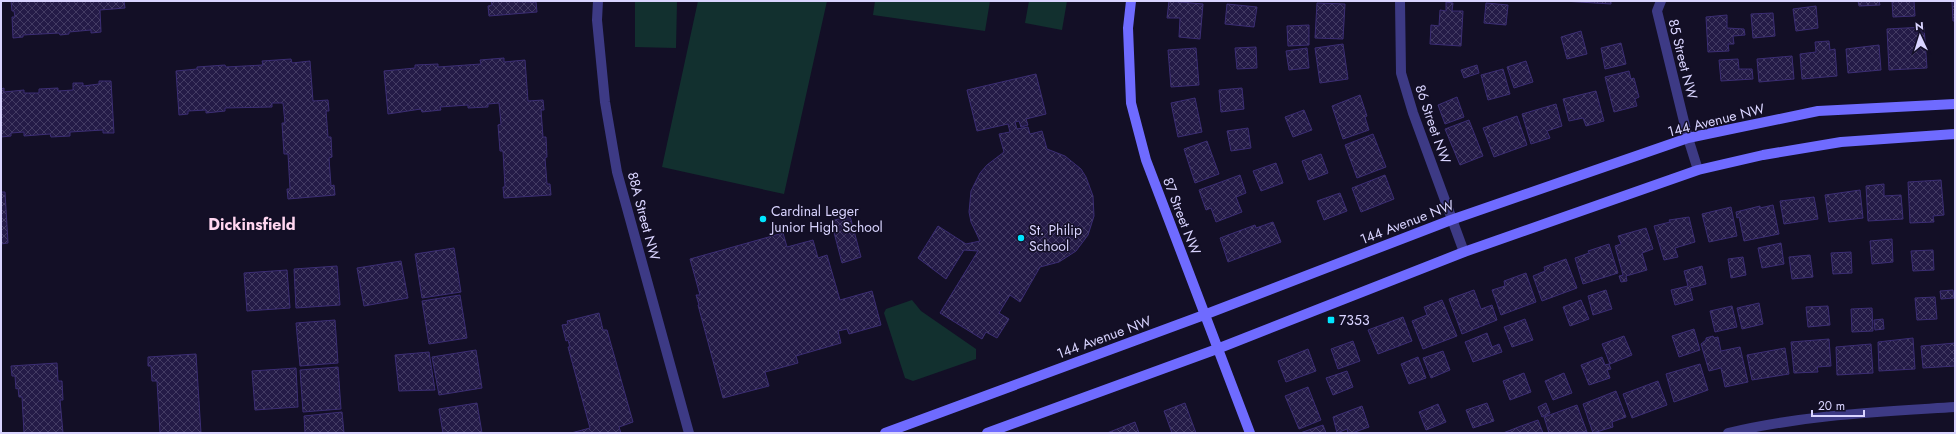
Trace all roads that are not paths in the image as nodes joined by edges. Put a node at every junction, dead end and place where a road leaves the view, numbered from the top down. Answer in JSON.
{"nodes":[{"id":1,"x":598,"y":1,"type":"edge"},
{"id":2,"x":1132,"y":1,"type":"edge"},
{"id":3,"x":1400,"y":1,"type":"edge"},
{"id":4,"x":1661,"y":1,"type":"edge"},
{"id":5,"x":1955,"y":104,"type":"edge"},
{"id":6,"x":1955,"y":134,"type":"edge"},
{"id":7,"x":1688,"y":138,"type":"junction"},
{"id":8,"x":1698,"y":170,"type":"junction"},
{"id":9,"x":1451,"y":220,"type":"junction"},
{"id":10,"x":1464,"y":252,"type":"junction"},
{"id":11,"x":1204,"y":315,"type":"junction"},
{"id":12,"x":1217,"y":349,"type":"junction"},
{"id":13,"x":1955,"y":407,"type":"edge"},
{"id":14,"x":688,"y":433,"type":"edge"},
{"id":15,"x":885,"y":433,"type":"edge"},
{"id":16,"x":987,"y":433,"type":"edge"},
{"id":17,"x":1250,"y":433,"type":"edge"},
{"id":18,"x":1728,"y":433,"type":"edge"}],
"edges":[{"from":1,"to":14,"type":"street","name":"88A Street NW"},
{"from":2,"to":11,"type":"street","name":"87 Street NW"},
{"from":3,"to":9,"type":"street","name":"86 Street NW"},
{"from":4,"to":7,"type":"street","name":"85 Street NW"},
{"from":5,"to":7,"type":"street","name":"144 Avenue NW"},
{"from":6,"to":8,"type":"street"},
{"from":7,"to":8,"type":"street","name":"85 Street NW"},
{"from":7,"to":9,"type":"street","name":"144 Avenue NW"},
{"from":8,"to":10,"type":"street"},
{"from":9,"to":10,"type":"street","name":"86 Street NW"},
{"from":9,"to":11,"type":"street","name":"144 Avenue NW"},
{"from":10,"to":12,"type":"street"},
{"from":11,"to":12,"type":"street","name":"87 Street NW"},
{"from":11,"to":15,"type":"street","name":"144 Avenue NW"},
{"from":12,"to":16,"type":"street"},
{"from":12,"to":17,"type":"street","name":"87 Street NW"},
{"from":13,"to":18,"type":"street"}]}
